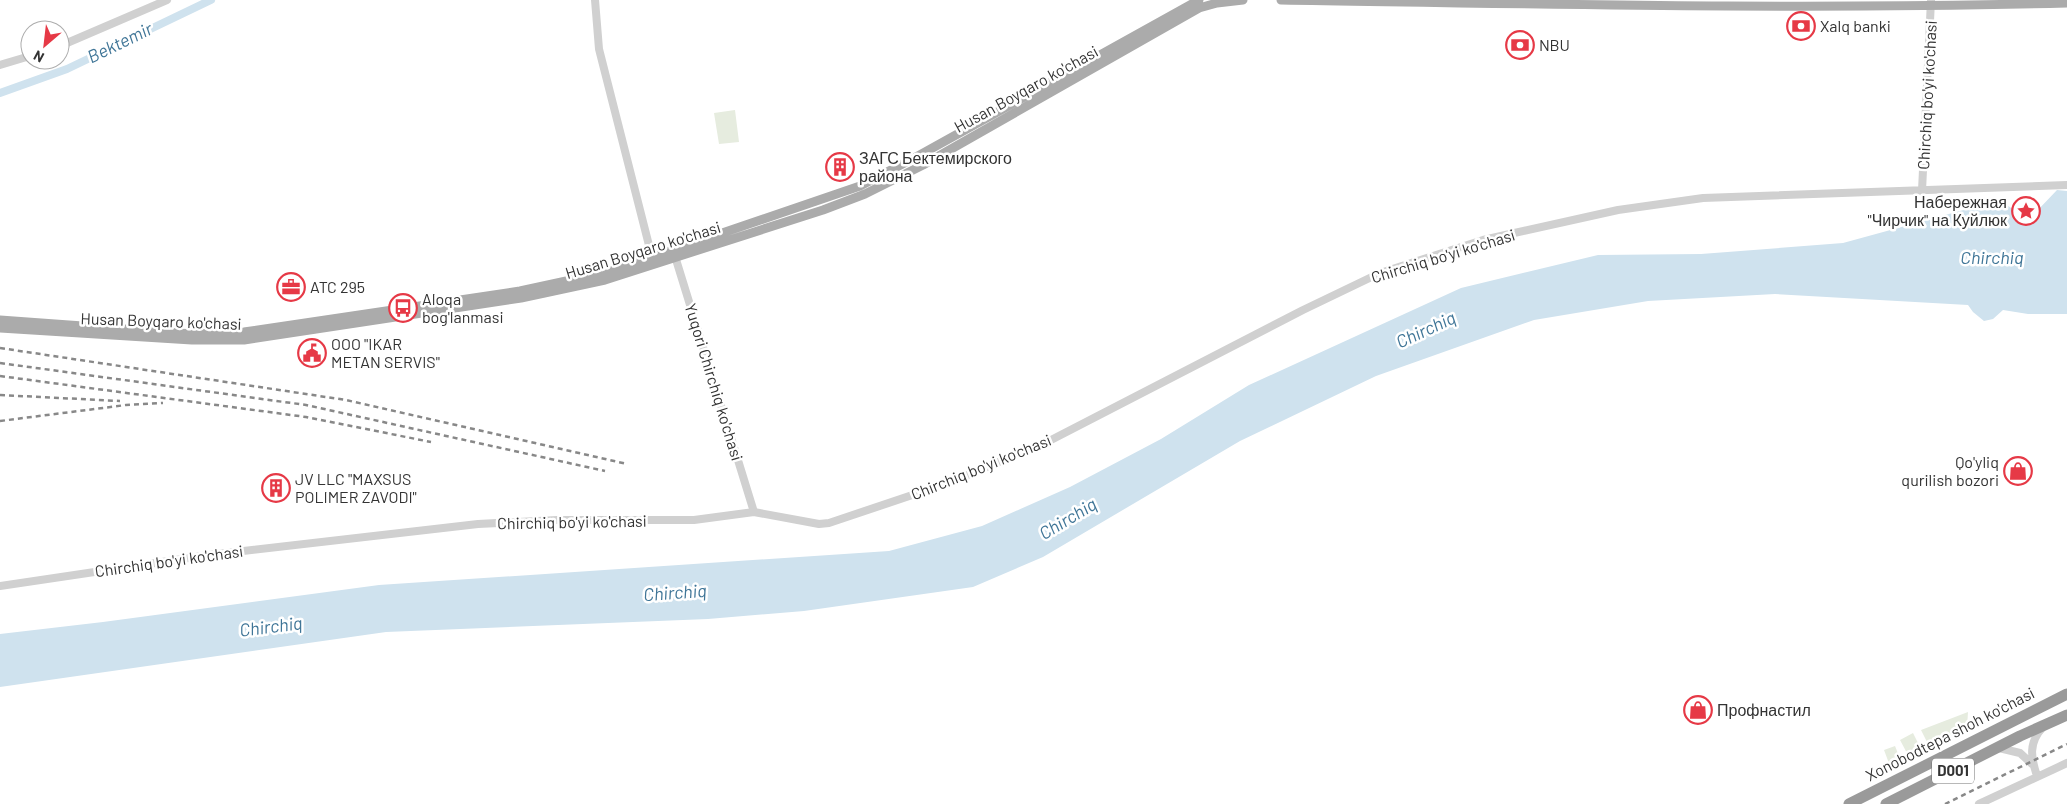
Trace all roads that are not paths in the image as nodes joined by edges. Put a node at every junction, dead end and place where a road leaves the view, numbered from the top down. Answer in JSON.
{"nodes":[{"id":1,"x":167,"y":0,"type":"edge"},
{"id":2,"x":595,"y":0,"type":"edge"},
{"id":3,"x":1199,"y":0,"type":"edge"},
{"id":4,"x":1243,"y":0,"type":"edge"},
{"id":5,"x":1281,"y":0,"type":"edge"},
{"id":6,"x":1912,"y":3,"type":"edge"},
{"id":7,"x":1931,"y":3,"type":"edge"},
{"id":8,"x":2067,"y":3,"type":"edge"},
{"id":9,"x":70,"y":42,"type":"edge"},
{"id":10,"x":20,"y":59,"type":"edge"},
{"id":11,"x":0,"y":65,"type":"edge"},
{"id":12,"x":918,"y":156,"type":"junction"},
{"id":13,"x":923,"y":165,"type":"junction"},
{"id":14,"x":2067,"y":185,"type":"edge"},
{"id":15,"x":1922,"y":191,"type":"junction"},
{"id":16,"x":675,"y":254,"type":"junction"},
{"id":17,"x":653,"y":261,"type":"junction"},
{"id":18,"x":0,"y":320,"type":"edge"},
{"id":19,"x":0,"y":328,"type":"edge"},
{"id":20,"x":244,"y":336,"type":"junction"},
{"id":21,"x":754,"y":512,"type":"junction"},
{"id":22,"x":0,"y":586,"type":"edge"},
{"id":23,"x":2067,"y":694,"type":"edge"},
{"id":24,"x":2067,"y":715,"type":"edge"},
{"id":25,"x":2046,"y":724,"type":"junction"},
{"id":26,"x":1997,"y":748,"type":"junction"},
{"id":27,"x":2067,"y":763,"type":"edge"},
{"id":28,"x":2034,"y":766,"type":"junction"},
{"id":29,"x":2038,"y":776,"type":"junction"},
{"id":30,"x":1849,"y":804,"type":"edge"},
{"id":31,"x":1886,"y":804,"type":"edge"},
{"id":32,"x":1979,"y":804,"type":"edge"}],
"edges":[{"from":1,"to":9,"type":"street"},
{"from":2,"to":17,"type":"street"},
{"from":3,"to":12,"type":"main road","name":"Husan Boyqaro ko'chasi"},
{"from":4,"to":13,"type":"main road","name":"Husan Boyqaro ko'chasi"},
{"from":5,"to":6,"type":"main road"},
{"from":6,"to":7,"type":"main road"},
{"from":7,"to":8,"type":"main road"},
{"from":7,"to":15,"type":"street","name":"Chirchiq bo'yi ko'chasi"},
{"from":10,"to":11,"type":"street"},
{"from":12,"to":13,"type":"main road"},
{"from":12,"to":16,"type":"main road","name":"Husan Boyqaro ko'chasi"},
{"from":13,"to":16,"type":"main road","name":"Husan Boyqaro ko'chasi"},
{"from":14,"to":15,"type":"street","name":"Chirchiq bo'yi ko'chasi"},
{"from":15,"to":21,"type":"street","name":"Chirchiq bo'yi ko'chasi"},
{"from":16,"to":17,"type":"main road","name":"Husan Boyqaro ko'chasi"},
{"from":16,"to":21,"type":"street","name":"Yuqori Chirchiq ko'chasi"},
{"from":17,"to":20,"type":"main road","name":"Husan Boyqaro ko'chasi"},
{"from":18,"to":20,"type":"main road","name":"Husan Boyqaro ko'chasi"},
{"from":19,"to":20,"type":"main road","name":"Husan Boyqaro ko'chasi"},
{"from":21,"to":22,"type":"street","name":"Chirchiq bo'yi ko'chasi"},
{"from":23,"to":30,"type":"highway","name":"Xonobodtepa shoh ko'chasi","number":"D001"},
{"from":24,"to":25,"type":"highway","name":"Xonobodtepa shoh ko'chasi","number":"D001"},
{"from":25,"to":26,"type":"highway","name":"Xonobodtepa shoh ko'chasi","number":"D001"},
{"from":25,"to":28,"type":"street"},
{"from":26,"to":28,"type":"street"},
{"from":26,"to":31,"type":"highway","name":"Xonobodtepa shoh ko'chasi","number":"D001"},
{"from":27,"to":29,"type":"street"},
{"from":28,"to":29,"type":"street"},
{"from":29,"to":32,"type":"street"}]}
